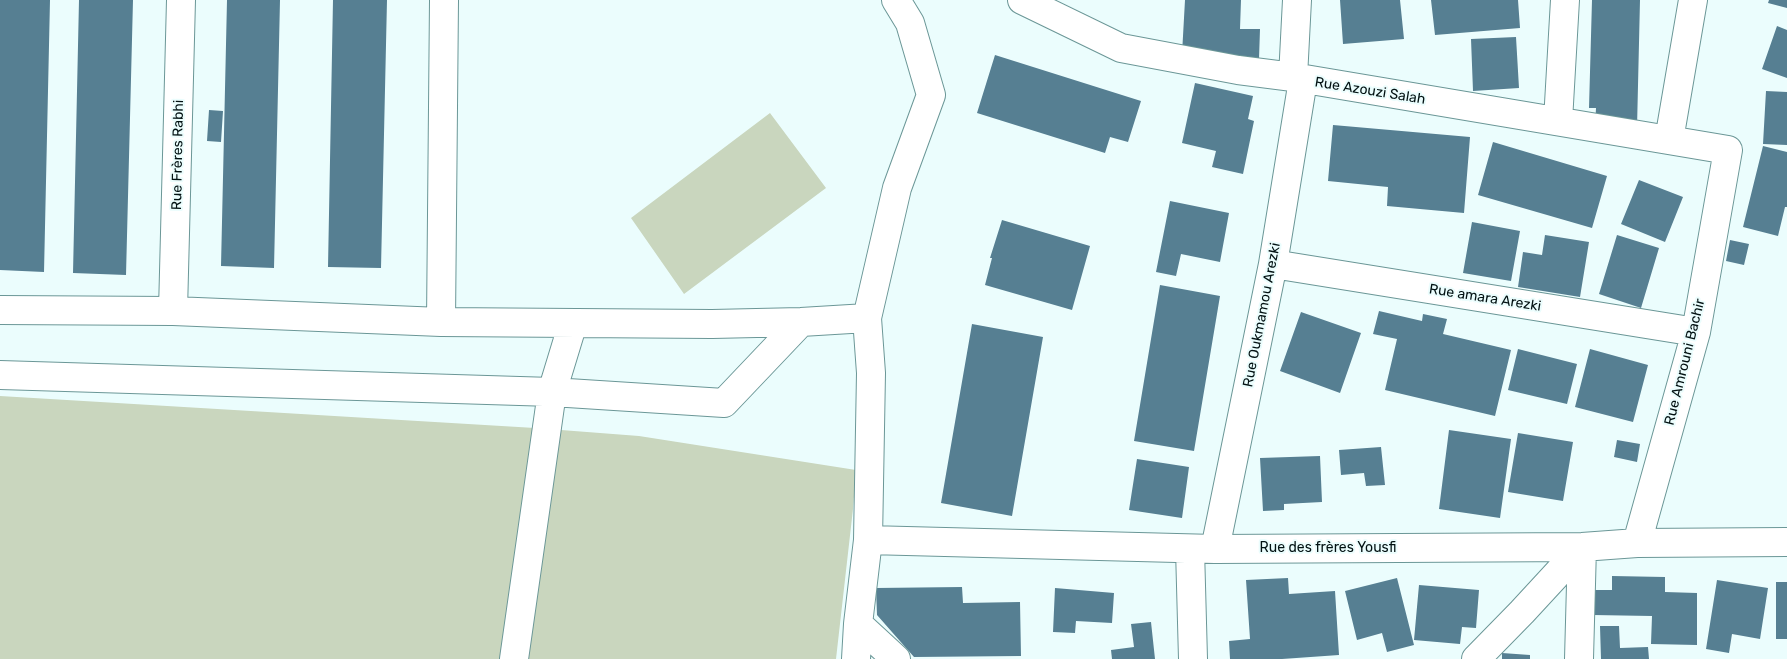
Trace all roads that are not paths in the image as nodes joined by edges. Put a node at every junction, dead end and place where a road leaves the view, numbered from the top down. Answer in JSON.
{"nodes":[{"id":1,"x":181,"y":0,"type":"edge"},
{"id":2,"x":444,"y":0,"type":"edge"},
{"id":3,"x":896,"y":0,"type":"edge"},
{"id":4,"x":1022,"y":0,"type":"edge"},
{"id":5,"x":1297,"y":0,"type":"edge"},
{"id":6,"x":1565,"y":0,"type":"edge"},
{"id":7,"x":1693,"y":0,"type":"edge"},
{"id":8,"x":1298,"y":78,"type":"junction"},
{"id":9,"x":1558,"y":121,"type":"junction"},
{"id":10,"x":1669,"y":140,"type":"junction"},
{"id":11,"x":1728,"y":150,"type":"joint"},
{"id":12,"x":1273,"y":264,"type":"junction"},
{"id":13,"x":0,"y":310,"type":"edge"},
{"id":14,"x":174,"y":311,"type":"junction"},
{"id":15,"x":867,"y":318,"type":"junction"},
{"id":16,"x":441,"y":322,"type":"junction"},
{"id":17,"x":801,"y":322,"type":"junction"},
{"id":18,"x":573,"y":323,"type":"junction"},
{"id":19,"x":1696,"y":332,"type":"junction"},
{"id":20,"x":0,"y":375,"type":"edge"},
{"id":21,"x":552,"y":392,"type":"junction"},
{"id":22,"x":868,"y":540,"type":"junction"},
{"id":23,"x":1787,"y":542,"type":"edge"},
{"id":24,"x":1637,"y":543,"type":"junction"},
{"id":25,"x":1582,"y":547,"type":"junction"},
{"id":26,"x":1202,"y":549,"type":"junction"},
{"id":27,"x":858,"y":624,"type":"junction"},
{"id":28,"x":514,"y":659,"type":"edge"},
{"id":29,"x":856,"y":659,"type":"edge"},
{"id":30,"x":896,"y":659,"type":"edge"},
{"id":31,"x":1193,"y":659,"type":"edge"},
{"id":32,"x":1476,"y":659,"type":"edge"},
{"id":33,"x":1579,"y":659,"type":"edge"}],
"edges":[{"from":1,"to":14,"type":"street","name":"Rue Frères Rabhi"},
{"from":2,"to":16,"type":"street"},
{"from":3,"to":15,"type":"street"},
{"from":4,"to":8,"type":"street","name":"Rue Azouzi Salah"},
{"from":5,"to":8,"type":"street","name":"Rue Oukmamou Arezki"},
{"from":6,"to":9,"type":"street"},
{"from":7,"to":10,"type":"street"},
{"from":8,"to":9,"type":"street","name":"Rue Azouzi Salah"},
{"from":8,"to":12,"type":"street","name":"Rue Oukmamou Arezki"},
{"from":9,"to":10,"type":"street","name":"Rue Azouzi Salah"},
{"from":10,"to":11,"type":"street","name":"Rue Azouzi Salah"},
{"from":11,"to":19,"type":"street","name":"Rue Amrouni Bachir"},
{"from":12,"to":19,"type":"street","name":"Rue amara Arezki"},
{"from":12,"to":26,"type":"street","name":"Rue Oukmamou Arezki"},
{"from":13,"to":14,"type":"street"},
{"from":14,"to":16,"type":"street"},
{"from":15,"to":17,"type":"street"},
{"from":15,"to":22,"type":"street"},
{"from":16,"to":18,"type":"street"},
{"from":17,"to":18,"type":"street"},
{"from":17,"to":21,"type":"street"},
{"from":18,"to":21,"type":"street"},
{"from":19,"to":24,"type":"street","name":"Rue Amrouni Bachir"},
{"from":20,"to":21,"type":"street"},
{"from":21,"to":28,"type":"street"},
{"from":22,"to":26,"type":"street","name":"Rue des frères Yousfi"},
{"from":22,"to":27,"type":"street"},
{"from":23,"to":24,"type":"street","name":"Rue des frères Yousfi"},
{"from":24,"to":25,"type":"street","name":"Rue des frères Yousfi"},
{"from":25,"to":26,"type":"street","name":"Rue des frères Yousfi"},
{"from":25,"to":32,"type":"street"},
{"from":25,"to":33,"type":"street"},
{"from":26,"to":31,"type":"street","name":"Rue Oukmamou Arezki"},
{"from":27,"to":29,"type":"street"},
{"from":27,"to":30,"type":"street"}]}
